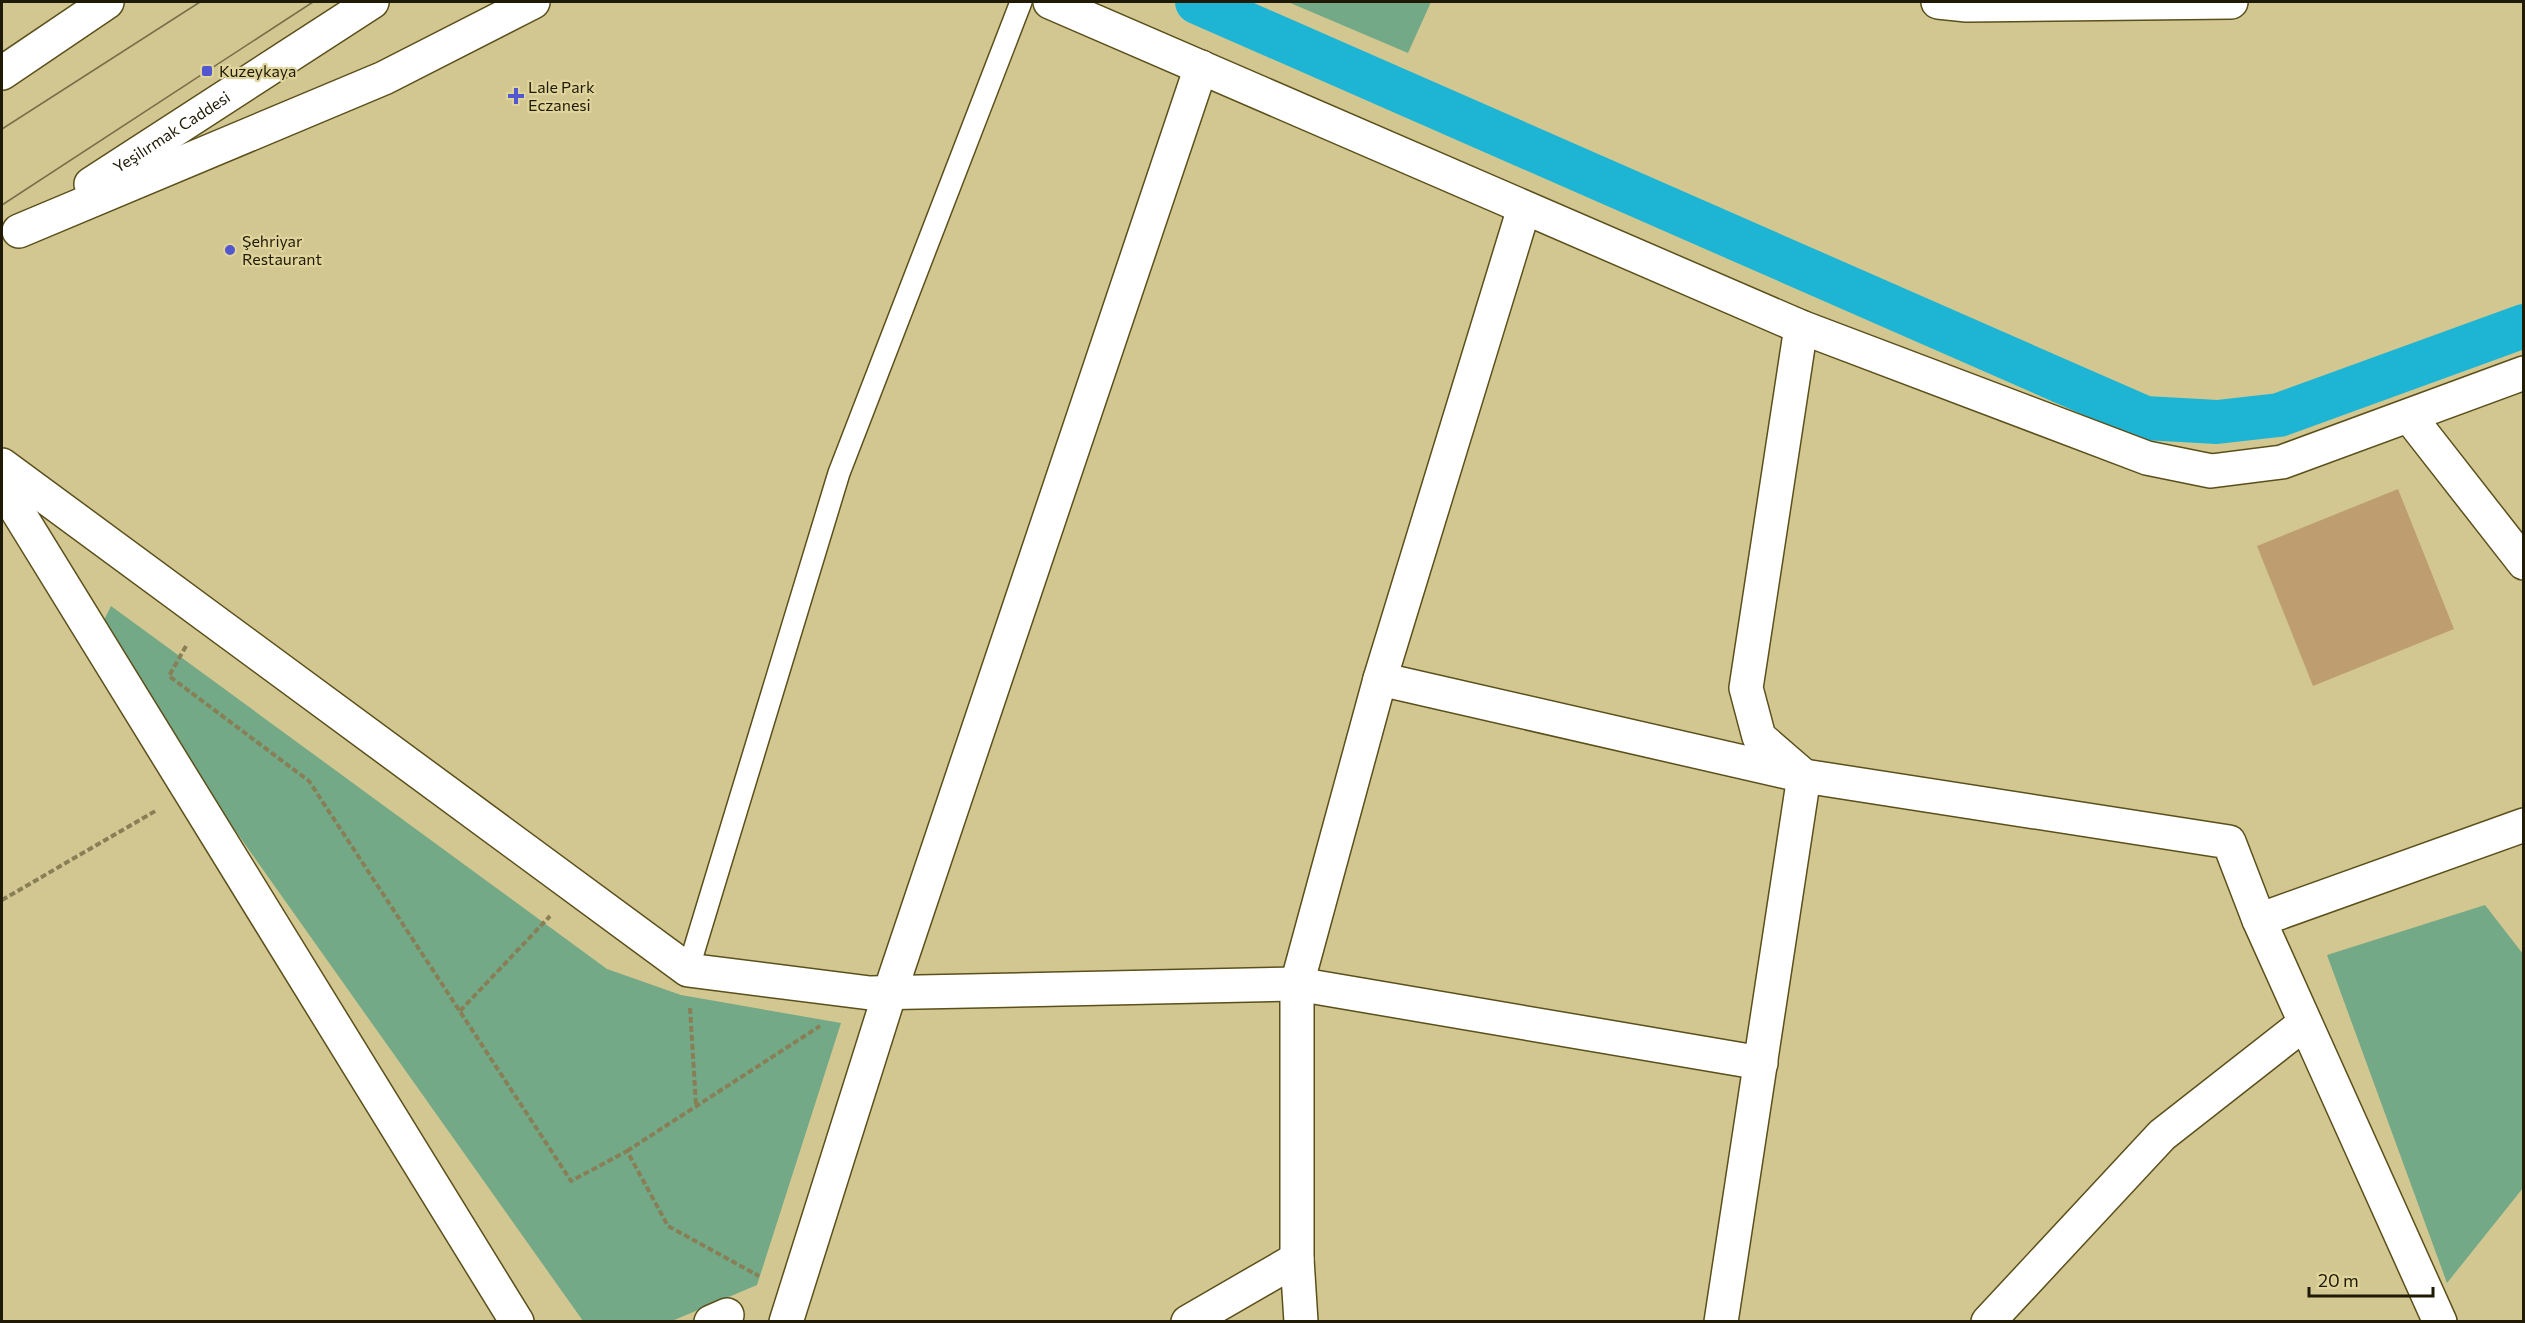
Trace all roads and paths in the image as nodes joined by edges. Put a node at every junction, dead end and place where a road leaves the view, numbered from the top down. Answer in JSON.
{"nodes":[{"id":1,"x":107,"y":2,"type":"edge"},
{"id":2,"x":372,"y":2,"type":"edge"},
{"id":3,"x":533,"y":2,"type":"edge"},
{"id":4,"x":1021,"y":2,"type":"edge"},
{"id":5,"x":1050,"y":2,"type":"edge"},
{"id":6,"x":1938,"y":2,"type":"edge"},
{"id":7,"x":2231,"y":2,"type":"edge"},
{"id":8,"x":1201,"y":67,"type":"junction"},
{"id":9,"x":2,"y":73,"type":"edge"},
{"id":10,"x":1524,"y":208,"type":"junction"},
{"id":11,"x":10,"y":237,"type":"edge"},
{"id":12,"x":1801,"y":327,"type":"junction"},
{"id":13,"x":2523,"y":373,"type":"edge"},
{"id":14,"x":2409,"y":416,"type":"junction"},
{"id":15,"x":2,"y":465,"type":"edge"},
{"id":16,"x":2,"y":486,"type":"edge"},
{"id":17,"x":2523,"y":563,"type":"edge"},
{"id":18,"x":203,"y":613,"type":"junction"},
{"id":19,"x":1380,"y":679,"type":"junction"},
{"id":20,"x":1804,"y":776,"type":"junction"},
{"id":21,"x":190,"y":791,"type":"junction"},
{"id":22,"x":2523,"y":825,"type":"edge"},
{"id":23,"x":576,"y":888,"type":"junction"},
{"id":24,"x":2,"y":900,"type":"edge"},
{"id":25,"x":2259,"y":920,"type":"junction"},
{"id":26,"x":688,"y":970,"type":"junction"},
{"id":27,"x":1297,"y":984,"type":"junction"},
{"id":28,"x":890,"y":992,"type":"junction"},
{"id":29,"x":460,"y":1011,"type":"junction"},
{"id":30,"x":2305,"y":1023,"type":"junction"},
{"id":31,"x":822,"y":1024,"type":"dead end"},
{"id":32,"x":1761,"y":1063,"type":"junction"},
{"id":33,"x":696,"y":1106,"type":"junction"},
{"id":34,"x":627,"y":1150,"type":"junction"},
{"id":35,"x":1297,"y":1259,"type":"junction"},
{"id":36,"x":790,"y":1309,"type":"edge"},
{"id":37,"x":517,"y":1322,"type":"edge"},
{"id":38,"x":1188,"y":1322,"type":"edge"},
{"id":39,"x":1301,"y":1322,"type":"edge"},
{"id":40,"x":1721,"y":1322,"type":"edge"},
{"id":41,"x":1988,"y":1322,"type":"edge"},
{"id":42,"x":2440,"y":1322,"type":"edge"}],
"edges":[{"from":1,"to":9,"type":"street"},
{"from":2,"to":11,"type":"street","name":"Yeşilırmak Caddesi"},
{"from":3,"to":11,"type":"street"},
{"from":4,"to":26,"type":"lane"},
{"from":5,"to":8,"type":"street"},
{"from":6,"to":7,"type":"street"},
{"from":8,"to":10,"type":"street"},
{"from":8,"to":28,"type":"street"},
{"from":10,"to":12,"type":"street"},
{"from":10,"to":19,"type":"street"},
{"from":12,"to":14,"type":"street"},
{"from":12,"to":20,"type":"street"},
{"from":13,"to":14,"type":"street"},
{"from":14,"to":17,"type":"street"},
{"from":15,"to":18,"type":"street"},
{"from":16,"to":21,"type":"street"},
{"from":18,"to":23,"type":"street"},
{"from":18,"to":29,"type":"path"},
{"from":19,"to":20,"type":"street"},
{"from":19,"to":27,"type":"street"},
{"from":20,"to":25,"type":"street"},
{"from":20,"to":32,"type":"street"},
{"from":21,"to":24,"type":"path"},
{"from":21,"to":37,"type":"street"},
{"from":22,"to":25,"type":"street"},
{"from":23,"to":26,"type":"street"},
{"from":23,"to":29,"type":"path"},
{"from":25,"to":30,"type":"street"},
{"from":26,"to":28,"type":"street"},
{"from":26,"to":33,"type":"path"},
{"from":27,"to":28,"type":"street"},
{"from":27,"to":32,"type":"street"},
{"from":27,"to":35,"type":"street"},
{"from":28,"to":36,"type":"street"},
{"from":29,"to":34,"type":"path"},
{"from":30,"to":41,"type":"street"},
{"from":30,"to":42,"type":"street"},
{"from":31,"to":33,"type":"path"},
{"from":32,"to":40,"type":"street"},
{"from":33,"to":34,"type":"path"},
{"from":34,"to":36,"type":"path"},
{"from":35,"to":38,"type":"street"},
{"from":35,"to":39,"type":"street"}]}
